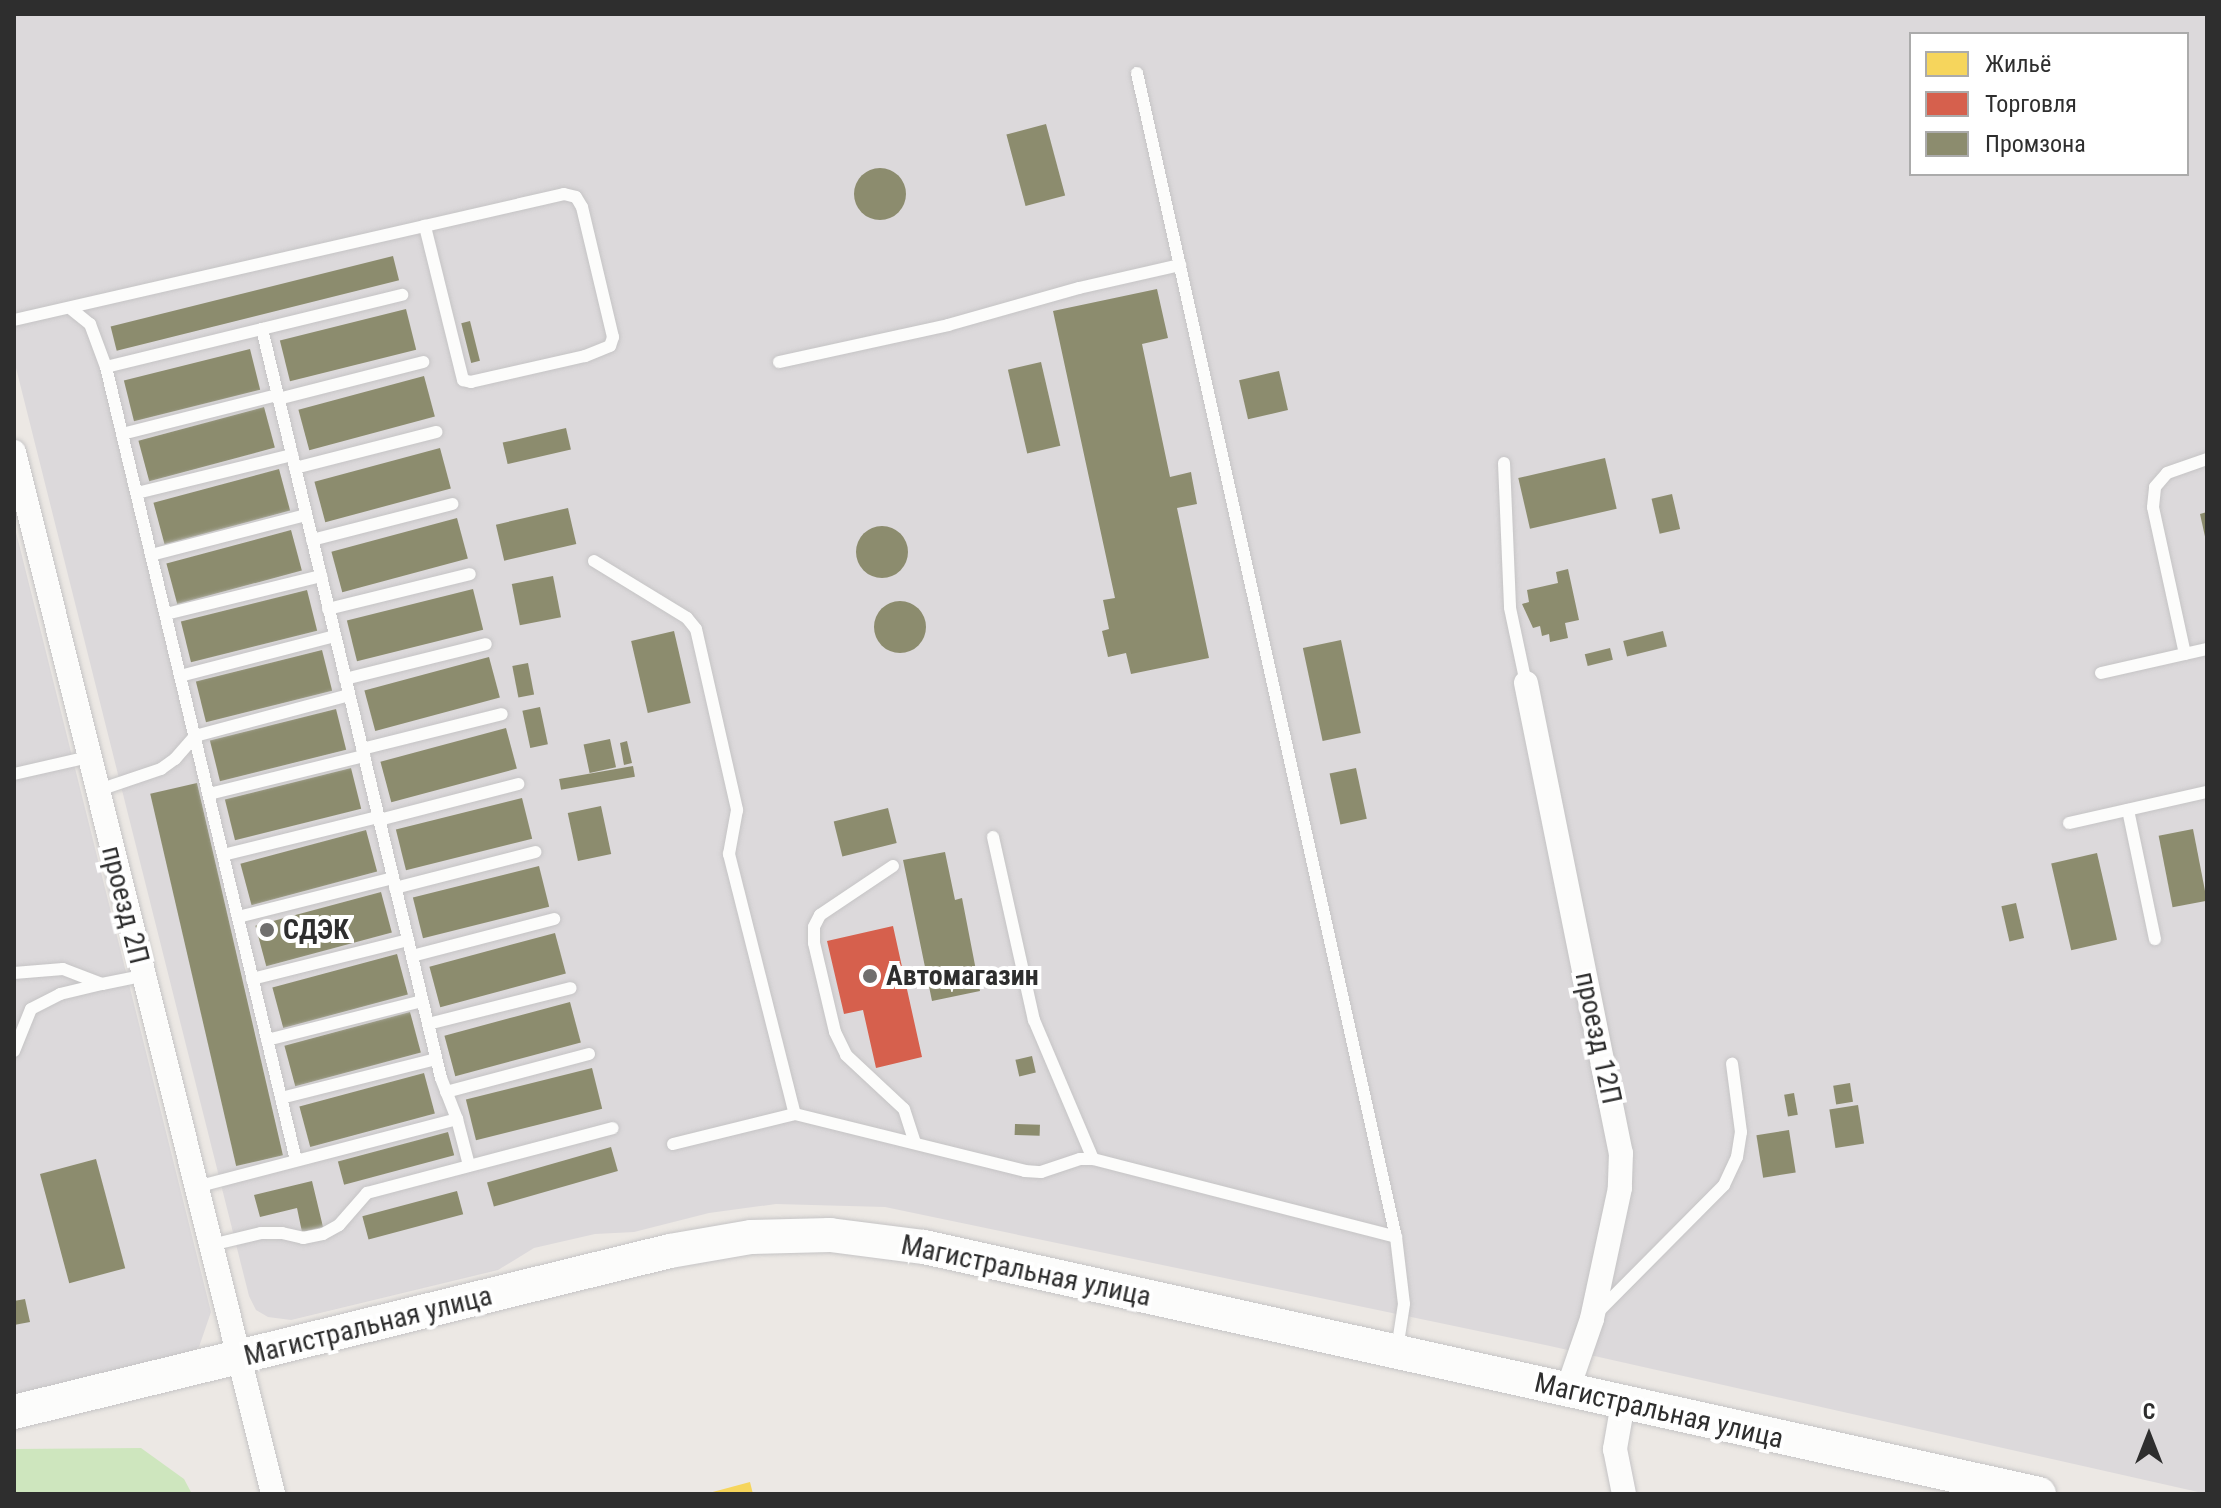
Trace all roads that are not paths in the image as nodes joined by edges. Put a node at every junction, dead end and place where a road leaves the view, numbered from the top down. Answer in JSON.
{"nodes":[{"id":1,"x":1137,"y":73,"type":"dead end"},
{"id":2,"x":425,"y":226,"type":"junction"},
{"id":3,"x":1180,"y":265,"type":"junction"},
{"id":4,"x":402,"y":295,"type":"dead end"},
{"id":5,"x":70,"y":308,"type":"junction"},
{"id":6,"x":14,"y":320,"type":"edge"},
{"id":7,"x":262,"y":329,"type":"junction"},
{"id":8,"x":423,"y":362,"type":"dead end"},
{"id":9,"x":779,"y":362,"type":"dead end"},
{"id":10,"x":106,"y":367,"type":"junction"},
{"id":11,"x":278,"y":397,"type":"junction"},
{"id":12,"x":436,"y":432,"type":"dead end"},
{"id":13,"x":122,"y":434,"type":"junction"},
{"id":14,"x":14,"y":452,"type":"edge"},
{"id":15,"x":292,"y":455,"type":"junction"},
{"id":16,"x":2207,"y":459,"type":"edge"},
{"id":17,"x":1504,"y":463,"type":"dead end"},
{"id":18,"x":295,"y":468,"type":"junction"},
{"id":19,"x":137,"y":493,"type":"junction"},
{"id":20,"x":452,"y":504,"type":"dead end"},
{"id":21,"x":306,"y":515,"type":"junction"},
{"id":22,"x":312,"y":540,"type":"junction"},
{"id":23,"x":151,"y":555,"type":"junction"},
{"id":24,"x":594,"y":561,"type":"dead end"},
{"id":25,"x":470,"y":574,"type":"dead end"},
{"id":26,"x":321,"y":576,"type":"junction"},
{"id":27,"x":328,"y":609,"type":"junction"},
{"id":28,"x":166,"y":614,"type":"junction"},
{"id":29,"x":335,"y":636,"type":"junction"},
{"id":30,"x":486,"y":644,"type":"dead end"},
{"id":31,"x":2207,"y":649,"type":"edge"},
{"id":32,"x":2185,"y":654,"type":"junction"},
{"id":33,"x":2101,"y":673,"type":"dead end"},
{"id":34,"x":180,"y":676,"type":"junction"},
{"id":35,"x":345,"y":679,"type":"junction"},
{"id":36,"x":1526,"y":683,"type":"joint"},
{"id":37,"x":349,"y":695,"type":"junction"},
{"id":38,"x":502,"y":714,"type":"dead end"},
{"id":39,"x":195,"y":736,"type":"junction"},
{"id":40,"x":363,"y":752,"type":"junction"},
{"id":41,"x":88,"y":757,"type":"junction"},
{"id":42,"x":14,"y":774,"type":"edge"},
{"id":43,"x":518,"y":784,"type":"dead end"},
{"id":44,"x":96,"y":791,"type":"junction"},
{"id":45,"x":2207,"y":792,"type":"edge"},
{"id":46,"x":209,"y":794,"type":"junction"},
{"id":47,"x":2128,"y":810,"type":"junction"},
{"id":48,"x":379,"y":818,"type":"junction"},
{"id":49,"x":2069,"y":823,"type":"dead end"},
{"id":50,"x":993,"y":837,"type":"dead end"},
{"id":51,"x":535,"y":852,"type":"dead end"},
{"id":52,"x":223,"y":855,"type":"junction"},
{"id":53,"x":893,"y":866,"type":"dead end"},
{"id":54,"x":394,"y":883,"type":"junction"},
{"id":55,"x":238,"y":917,"type":"junction"},
{"id":56,"x":554,"y":919,"type":"dead end"},
{"id":57,"x":2155,"y":939,"type":"dead end"},
{"id":58,"x":408,"y":940,"type":"junction"},
{"id":59,"x":412,"y":956,"type":"junction"},
{"id":60,"x":14,"y":973,"type":"edge"},
{"id":61,"x":142,"y":976,"type":"junction"},
{"id":62,"x":252,"y":979,"type":"junction"},
{"id":63,"x":102,"y":984,"type":"junction"},
{"id":64,"x":571,"y":988,"type":"dead end"},
{"id":65,"x":422,"y":1001,"type":"junction"},
{"id":66,"x":428,"y":1024,"type":"junction"},
{"id":67,"x":267,"y":1040,"type":"junction"},
{"id":68,"x":14,"y":1051,"type":"edge"},
{"id":69,"x":589,"y":1054,"type":"dead end"},
{"id":70,"x":436,"y":1059,"type":"junction"},
{"id":71,"x":1732,"y":1064,"type":"dead end"},
{"id":72,"x":446,"y":1092,"type":"junction"},
{"id":73,"x":281,"y":1098,"type":"junction"},
{"id":74,"x":795,"y":1114,"type":"junction"},
{"id":75,"x":457,"y":1119,"type":"junction"},
{"id":76,"x":613,"y":1128,"type":"dead end"},
{"id":77,"x":915,"y":1142,"type":"junction"},
{"id":78,"x":673,"y":1144,"type":"dead end"},
{"id":79,"x":1093,"y":1159,"type":"junction"},
{"id":80,"x":296,"y":1160,"type":"junction"},
{"id":81,"x":469,"y":1165,"type":"junction"},
{"id":82,"x":196,"y":1187,"type":"junction"},
{"id":83,"x":1396,"y":1237,"type":"junction"},
{"id":84,"x":211,"y":1245,"type":"junction"},
{"id":85,"x":1592,"y":1319,"type":"junction"},
{"id":86,"x":1397,"y":1352,"type":"junction"},
{"id":87,"x":239,"y":1358,"type":"junction"},
{"id":88,"x":1567,"y":1391,"type":"junction"},
{"id":89,"x":1623,"y":1403,"type":"junction"},
{"id":90,"x":14,"y":1412,"type":"edge"},
{"id":91,"x":273,"y":1494,"type":"edge"},
{"id":92,"x":1624,"y":1494,"type":"edge"},
{"id":93,"x":2039,"y":1494,"type":"edge"}],
"edges":[{"from":1,"to":3,"type":"lane"},
{"from":2,"to":2,"type":"lane"},
{"from":2,"to":5,"type":"lane"},
{"from":3,"to":9,"type":"lane"},
{"from":3,"to":83,"type":"lane"},
{"from":4,"to":7,"type":"lane"},
{"from":5,"to":6,"type":"lane"},
{"from":5,"to":10,"type":"lane"},
{"from":7,"to":10,"type":"lane"},
{"from":7,"to":11,"type":"lane"},
{"from":8,"to":11,"type":"lane"},
{"from":10,"to":13,"type":"lane"},
{"from":11,"to":13,"type":"lane"},
{"from":11,"to":15,"type":"lane"},
{"from":12,"to":18,"type":"lane"},
{"from":13,"to":19,"type":"lane"},
{"from":14,"to":41,"type":"street","name":"проезд 2П"},
{"from":15,"to":18,"type":"lane"},
{"from":15,"to":19,"type":"lane"},
{"from":16,"to":32,"type":"lane"},
{"from":17,"to":36,"type":"lane"},
{"from":18,"to":21,"type":"lane"},
{"from":19,"to":23,"type":"lane"},
{"from":20,"to":22,"type":"lane"},
{"from":21,"to":22,"type":"lane"},
{"from":21,"to":23,"type":"lane"},
{"from":22,"to":26,"type":"lane"},
{"from":23,"to":28,"type":"lane"},
{"from":24,"to":74,"type":"lane"},
{"from":25,"to":27,"type":"lane"},
{"from":26,"to":27,"type":"lane"},
{"from":26,"to":28,"type":"lane"},
{"from":27,"to":29,"type":"lane"},
{"from":28,"to":34,"type":"lane"},
{"from":29,"to":34,"type":"lane"},
{"from":29,"to":35,"type":"lane"},
{"from":30,"to":35,"type":"lane"},
{"from":31,"to":32,"type":"lane"},
{"from":32,"to":33,"type":"lane"},
{"from":34,"to":39,"type":"lane"},
{"from":35,"to":37,"type":"lane"},
{"from":36,"to":85,"type":"street","name":"проезд 12П"},
{"from":37,"to":39,"type":"lane"},
{"from":37,"to":40,"type":"lane"},
{"from":38,"to":40,"type":"lane"},
{"from":39,"to":44,"type":"lane"},
{"from":39,"to":46,"type":"lane"},
{"from":40,"to":46,"type":"lane"},
{"from":40,"to":48,"type":"lane"},
{"from":41,"to":42,"type":"lane"},
{"from":41,"to":44,"type":"street","name":"проезд 2П"},
{"from":43,"to":48,"type":"lane"},
{"from":44,"to":61,"type":"street","name":"проезд 2П"},
{"from":45,"to":47,"type":"lane"},
{"from":46,"to":52,"type":"lane"},
{"from":47,"to":49,"type":"lane"},
{"from":47,"to":57,"type":"lane"},
{"from":48,"to":52,"type":"lane"},
{"from":48,"to":54,"type":"lane"},
{"from":50,"to":79,"type":"lane"},
{"from":51,"to":54,"type":"lane"},
{"from":52,"to":55,"type":"lane"},
{"from":53,"to":77,"type":"lane"},
{"from":54,"to":55,"type":"lane"},
{"from":54,"to":58,"type":"lane"},
{"from":55,"to":62,"type":"lane"},
{"from":56,"to":59,"type":"lane"},
{"from":58,"to":59,"type":"lane"},
{"from":58,"to":62,"type":"lane"},
{"from":59,"to":65,"type":"lane"},
{"from":60,"to":63,"type":"lane"},
{"from":61,"to":63,"type":"lane"},
{"from":61,"to":82,"type":"street","name":"проезд 2П"},
{"from":62,"to":67,"type":"lane"},
{"from":63,"to":68,"type":"lane"},
{"from":64,"to":66,"type":"lane"},
{"from":65,"to":66,"type":"lane"},
{"from":65,"to":67,"type":"lane"},
{"from":66,"to":70,"type":"lane"},
{"from":67,"to":73,"type":"lane"},
{"from":69,"to":72,"type":"lane"},
{"from":70,"to":72,"type":"lane"},
{"from":70,"to":73,"type":"lane"},
{"from":71,"to":85,"type":"lane"},
{"from":72,"to":75,"type":"lane"},
{"from":73,"to":80,"type":"lane"},
{"from":74,"to":77,"type":"lane"},
{"from":74,"to":78,"type":"lane"},
{"from":75,"to":80,"type":"lane"},
{"from":75,"to":81,"type":"lane"},
{"from":76,"to":81,"type":"lane"},
{"from":77,"to":79,"type":"lane"},
{"from":79,"to":83,"type":"lane"},
{"from":80,"to":82,"type":"lane"},
{"from":81,"to":84,"type":"lane"},
{"from":82,"to":84,"type":"street","name":"проезд 2П"},
{"from":83,"to":86,"type":"lane"},
{"from":84,"to":87,"type":"street","name":"проезд 2П"},
{"from":85,"to":88,"type":"street","name":"проезд 12П"},
{"from":86,"to":87,"type":"main road","name":"Магистральная улица"},
{"from":86,"to":88,"type":"main road","name":"Магистральная улица"},
{"from":87,"to":90,"type":"main road","name":"Магистральная улица"},
{"from":87,"to":91,"type":"street","name":"проезд 2П"},
{"from":88,"to":89,"type":"main road","name":"Магистральная улица"},
{"from":89,"to":92,"type":"street"},
{"from":89,"to":93,"type":"main road","name":"Магистральная улица"}]}
